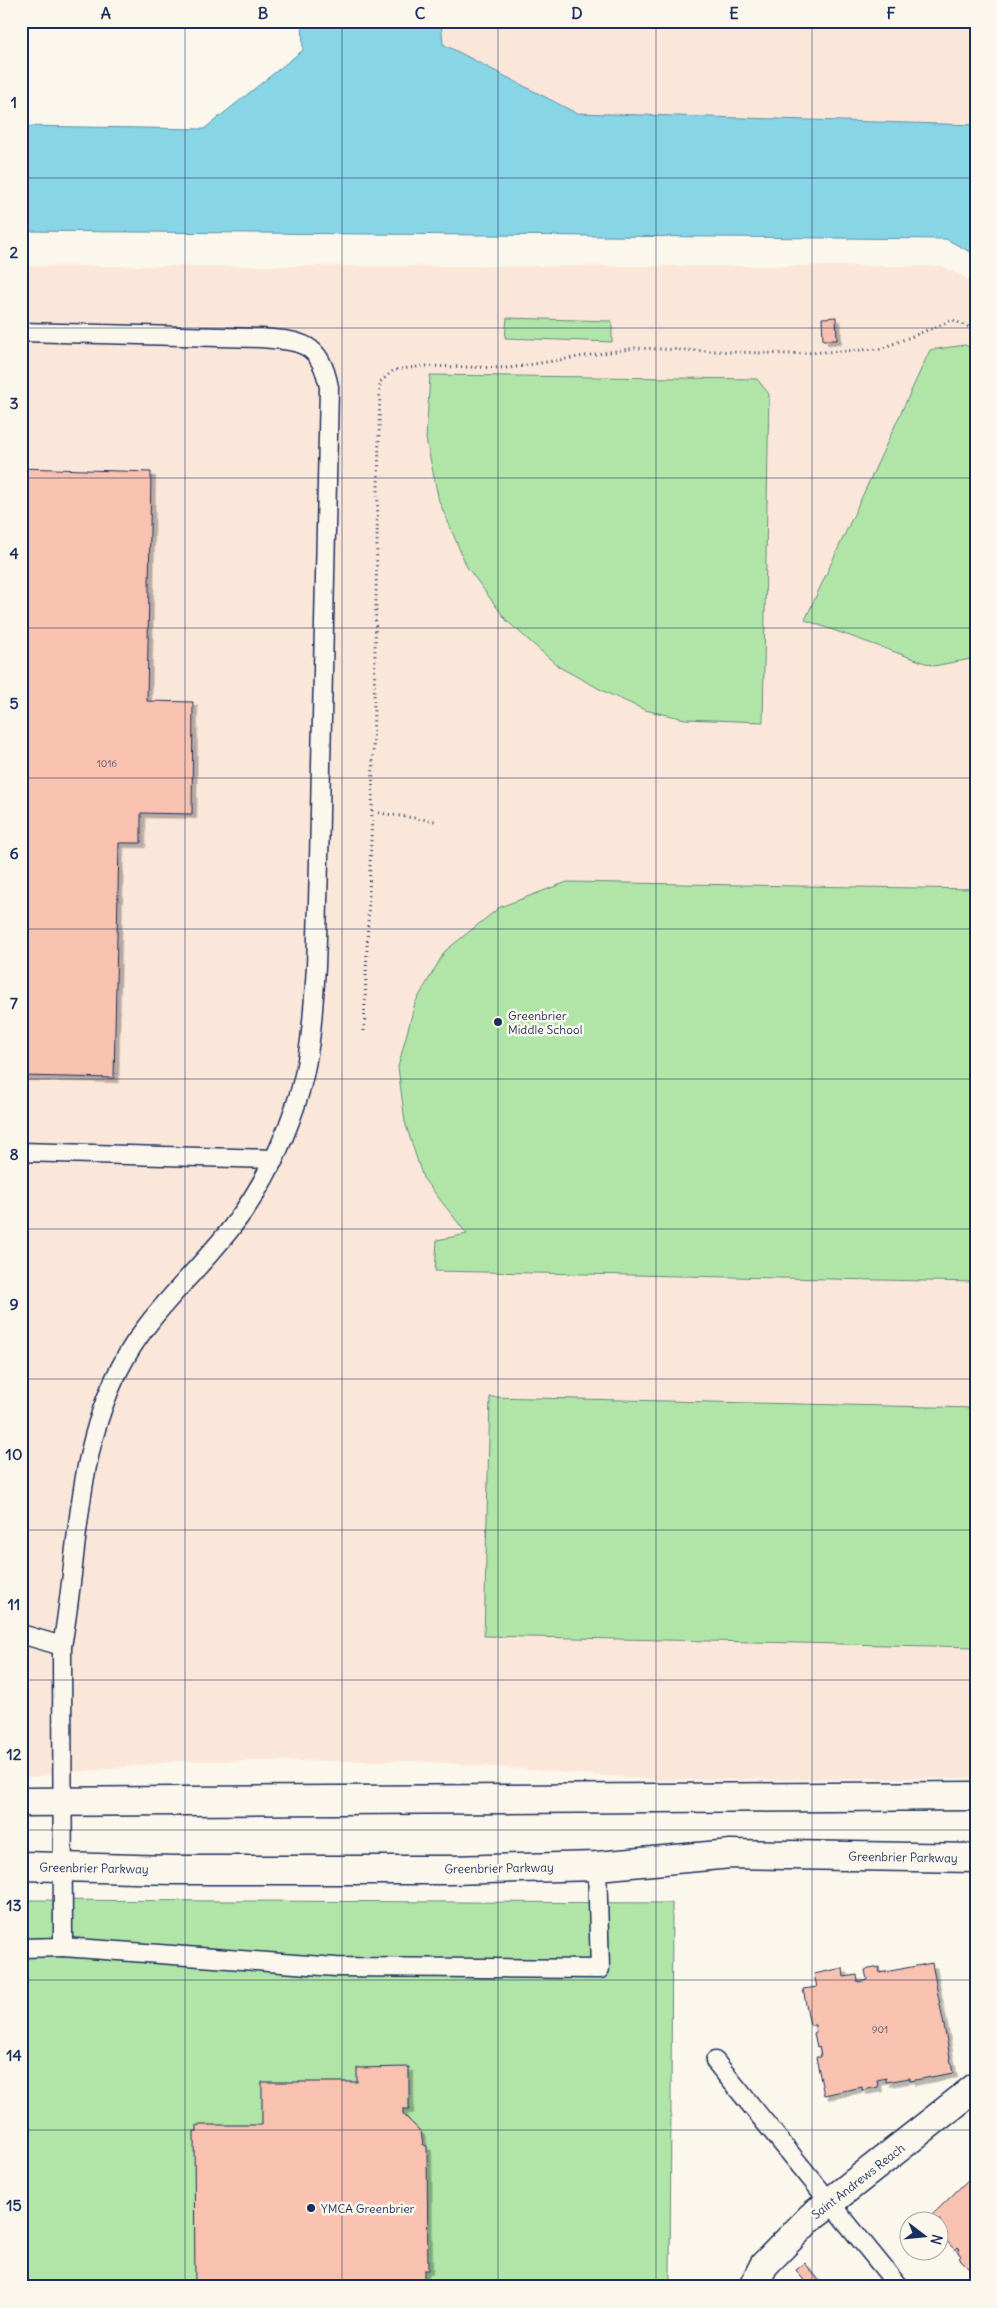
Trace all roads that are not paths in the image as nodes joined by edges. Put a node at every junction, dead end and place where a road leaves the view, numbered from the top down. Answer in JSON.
{"nodes":[{"id":1,"x":21,"y":332,"type":"edge"},
{"id":2,"x":21,"y":1152,"type":"edge"},
{"id":3,"x":275,"y":1159,"type":"junction"},
{"id":4,"x":21,"y":1634,"type":"edge"},
{"id":5,"x":62,"y":1646,"type":"junction"},
{"id":6,"x":976,"y":1796,"type":"edge"},
{"id":7,"x":61,"y":1801,"type":"junction"},
{"id":8,"x":21,"y":1802,"type":"edge"},
{"id":9,"x":976,"y":1858,"type":"edge"},
{"id":10,"x":21,"y":1866,"type":"edge"},
{"id":11,"x":597,"y":1866,"type":"junction"},
{"id":12,"x":62,"y":1867,"type":"junction"},
{"id":13,"x":62,"y":1947,"type":"junction"},
{"id":14,"x":21,"y":1948,"type":"edge"},
{"id":15,"x":715,"y":2061,"type":"dead end"},
{"id":16,"x":976,"y":2087,"type":"edge"},
{"id":17,"x":830,"y":2203,"type":"junction"},
{"id":18,"x":753,"y":2287,"type":"edge"},
{"id":19,"x":899,"y":2287,"type":"edge"}],
"edges":[{"from":1,"to":3,"type":"lane"},
{"from":2,"to":3,"type":"lane"},
{"from":3,"to":5,"type":"lane"},
{"from":4,"to":5,"type":"lane"},
{"from":5,"to":7,"type":"lane"},
{"from":6,"to":7,"type":"main road"},
{"from":7,"to":8,"type":"main road"},
{"from":7,"to":12,"type":"lane"},
{"from":9,"to":11,"type":"main road","name":"Greenbrier Parkway"},
{"from":10,"to":12,"type":"main road","name":"Greenbrier Parkway"},
{"from":11,"to":12,"type":"main road","name":"Greenbrier Parkway"},
{"from":11,"to":13,"type":"lane"},
{"from":12,"to":13,"type":"lane"},
{"from":13,"to":14,"type":"lane"},
{"from":15,"to":17,"type":"lane"},
{"from":16,"to":17,"type":"main road","name":"Saint Andrews Reach"},
{"from":17,"to":18,"type":"main road","name":"Saint Andrews Reach"},
{"from":17,"to":19,"type":"lane"}]}
